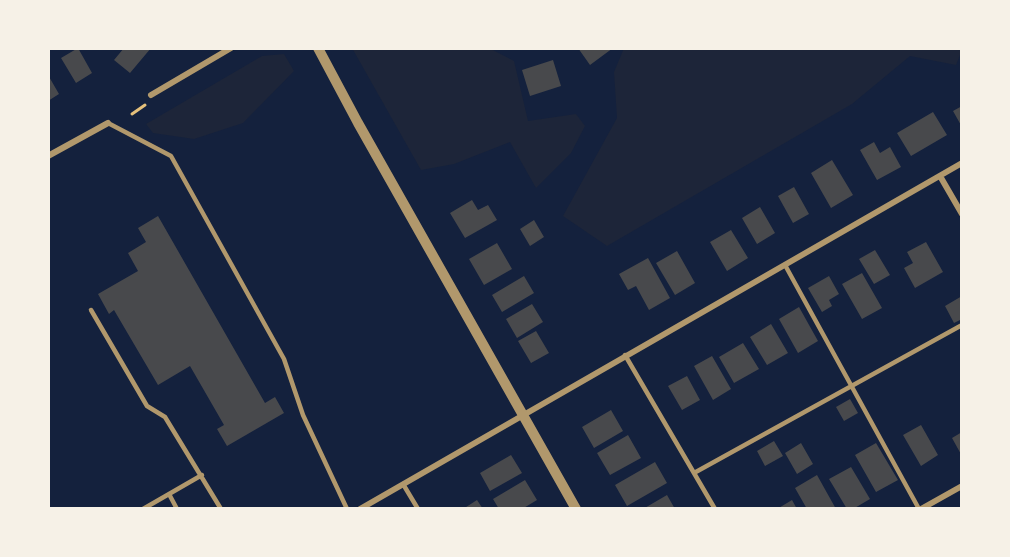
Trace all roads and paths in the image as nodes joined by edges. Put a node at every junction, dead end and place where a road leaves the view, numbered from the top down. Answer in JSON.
{"nodes":[{"id":1,"x":231,"y":48,"type":"edge"},
{"id":2,"x":318,"y":48,"type":"edge"},
{"id":3,"x":152,"y":97,"type":"joint"},
{"id":4,"x":132,"y":114,"type":"dead end"},
{"id":5,"x":108,"y":123,"type":"joint"},
{"id":6,"x":48,"y":156,"type":"edge"},
{"id":7,"x":962,"y":163,"type":"edge"},
{"id":8,"x":940,"y":176,"type":"junction"},
{"id":9,"x":962,"y":214,"type":"edge"},
{"id":10,"x":785,"y":264,"type":"junction"},
{"id":11,"x":92,"y":310,"type":"dead end"},
{"id":12,"x":962,"y":325,"type":"edge"},
{"id":13,"x":626,"y":355,"type":"junction"},
{"id":14,"x":852,"y":386,"type":"junction"},
{"id":15,"x":523,"y":414,"type":"junction"},
{"id":16,"x":694,"y":473,"type":"junction"},
{"id":17,"x":202,"y":475,"type":"junction"},
{"id":18,"x":403,"y":484,"type":"junction"},
{"id":19,"x":962,"y":486,"type":"edge"},
{"id":20,"x":169,"y":494,"type":"junction"},
{"id":21,"x":143,"y":509,"type":"edge"},
{"id":22,"x":177,"y":509,"type":"edge"},
{"id":23,"x":221,"y":509,"type":"edge"},
{"id":24,"x":347,"y":509,"type":"edge"},
{"id":25,"x":360,"y":509,"type":"edge"},
{"id":26,"x":418,"y":509,"type":"edge"},
{"id":27,"x":576,"y":509,"type":"edge"},
{"id":28,"x":715,"y":509,"type":"edge"},
{"id":29,"x":920,"y":509,"type":"edge"}],
"edges":[{"from":1,"to":3,"type":"street"},
{"from":2,"to":15,"type":"street"},
{"from":3,"to":4,"type":"path"},
{"from":5,"to":6,"type":"street"},
{"from":5,"to":24,"type":"lane"},
{"from":7,"to":8,"type":"street"},
{"from":8,"to":9,"type":"street"},
{"from":8,"to":10,"type":"street"},
{"from":10,"to":13,"type":"street"},
{"from":10,"to":14,"type":"lane"},
{"from":11,"to":17,"type":"lane"},
{"from":12,"to":14,"type":"lane"},
{"from":13,"to":15,"type":"street"},
{"from":13,"to":16,"type":"lane"},
{"from":14,"to":16,"type":"lane"},
{"from":14,"to":29,"type":"lane"},
{"from":15,"to":18,"type":"street"},
{"from":15,"to":27,"type":"street"},
{"from":16,"to":28,"type":"lane"},
{"from":17,"to":20,"type":"lane"},
{"from":17,"to":23,"type":"lane"},
{"from":18,"to":25,"type":"street"},
{"from":18,"to":26,"type":"lane"},
{"from":19,"to":29,"type":"street"},
{"from":20,"to":21,"type":"lane"},
{"from":20,"to":22,"type":"lane"}]}
